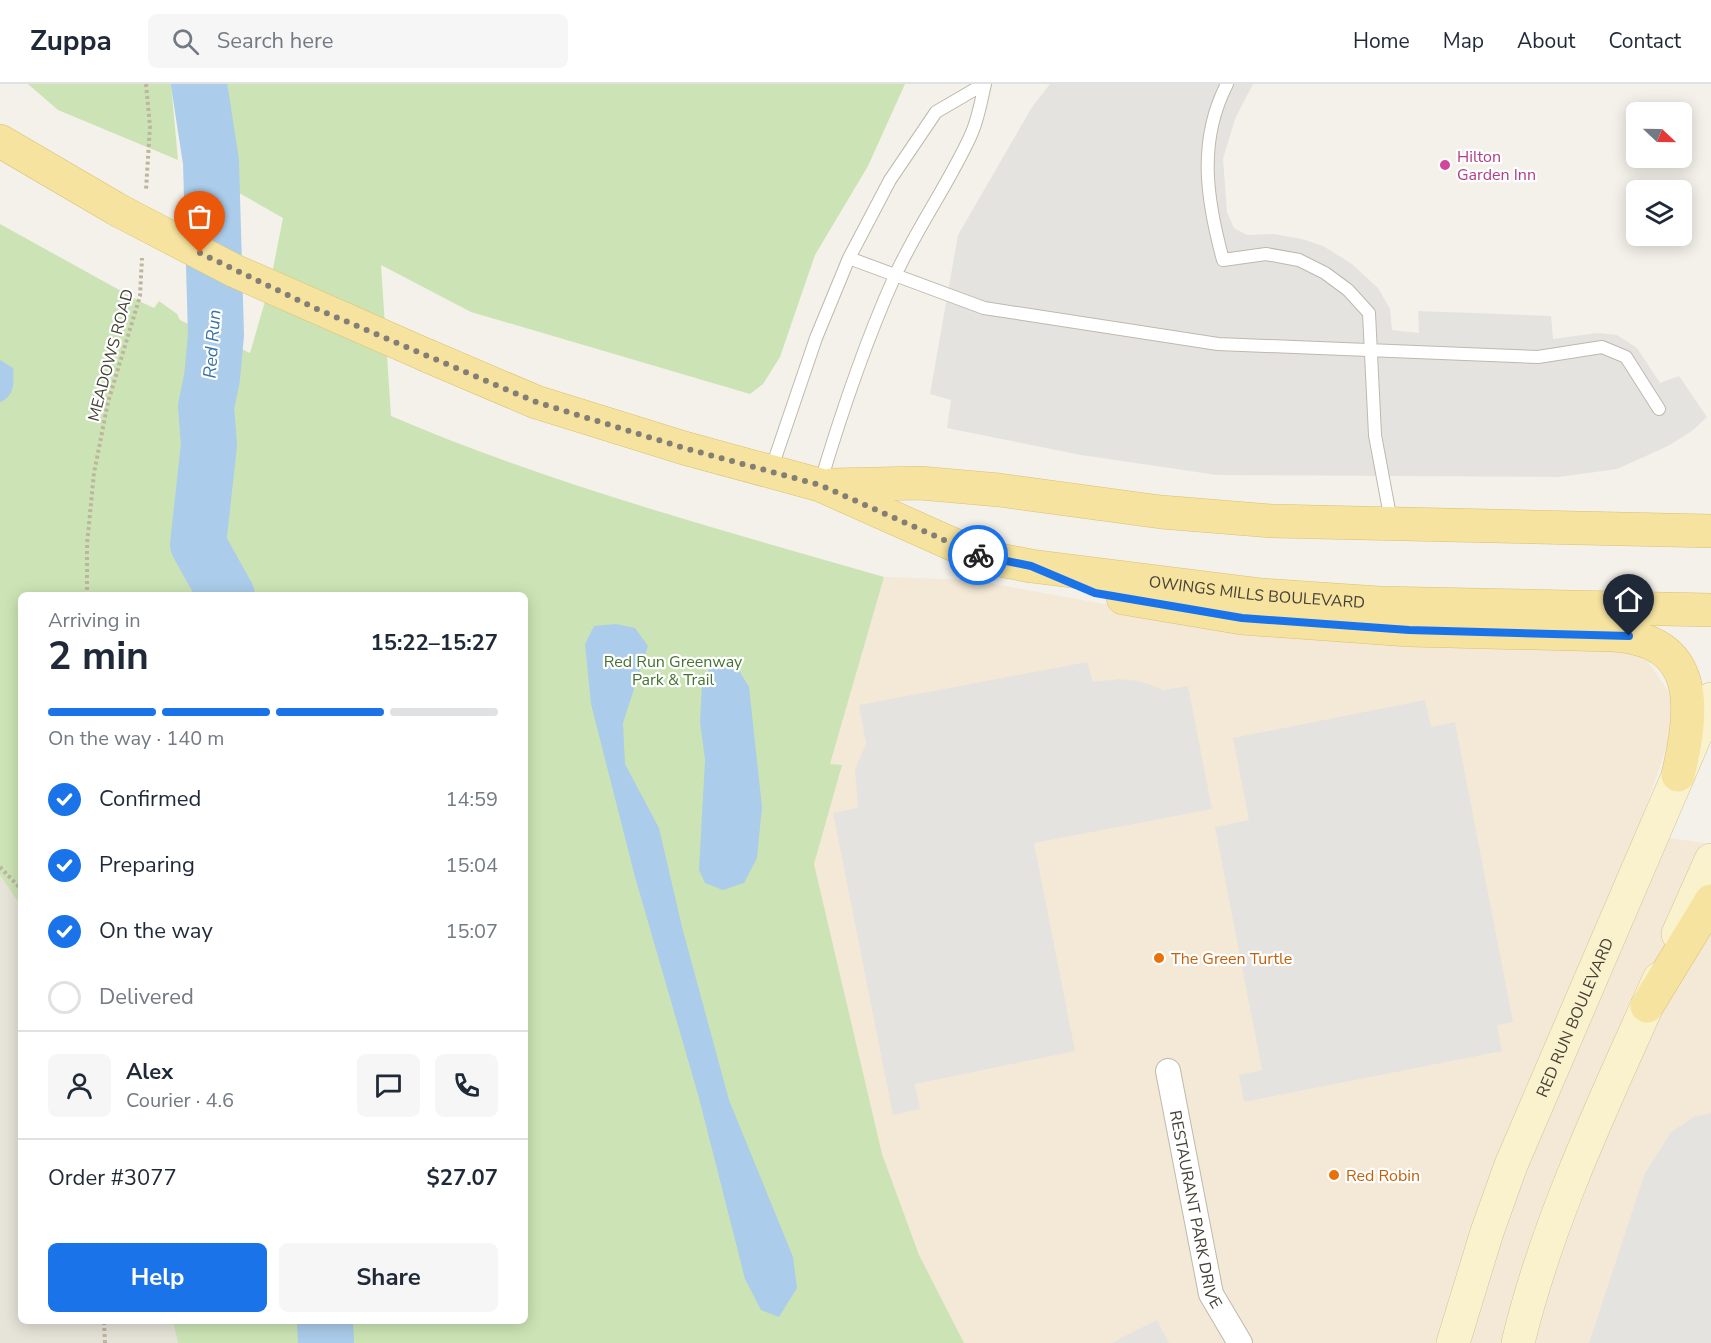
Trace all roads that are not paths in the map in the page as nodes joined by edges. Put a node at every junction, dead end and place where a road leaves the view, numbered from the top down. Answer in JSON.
{"nodes":[{"id":1,"x":985,"y":84,"type":"edge"},
{"id":2,"x":1227,"y":84,"type":"edge"},
{"id":3,"x":0,"y":141,"type":"edge"},
{"id":4,"x":849,"y":258,"type":"junction"},
{"id":5,"x":894,"y":277,"type":"junction"},
{"id":6,"x":1372,"y":350,"type":"junction"},
{"id":7,"x":1659,"y":409,"type":"dead end"},
{"id":8,"x":771,"y":472,"type":"junction"},
{"id":9,"x":820,"y":485,"type":"junction"},
{"id":10,"x":1392,"y":525,"type":"junction"},
{"id":11,"x":1711,"y":531,"type":"edge"},
{"id":12,"x":1031,"y":566,"type":"junction"},
{"id":13,"x":1711,"y":610,"type":"edge"},
{"id":14,"x":1711,"y":699,"type":"edge"},
{"id":15,"x":1678,"y":775,"type":"junction"},
{"id":16,"x":1711,"y":860,"type":"edge"},
{"id":17,"x":1711,"y":902,"type":"edge"},
{"id":18,"x":1647,"y":1006,"type":"junction"},
{"id":19,"x":1168,"y":1071,"type":"dead end"},
{"id":20,"x":1240,"y":1343,"type":"edge"},
{"id":21,"x":1454,"y":1343,"type":"edge"},
{"id":22,"x":1518,"y":1343,"type":"edge"}],
"edges":[{"from":1,"to":4,"type":"lane"},
{"from":1,"to":5,"type":"lane"},
{"from":2,"to":6,"type":"lane"},
{"from":3,"to":8,"type":"main road","name":"OWINGS MILLS BOULEVARD","bridge":true},
{"from":4,"to":5,"type":"lane"},
{"from":4,"to":8,"type":"lane"},
{"from":5,"to":6,"type":"lane"},
{"from":5,"to":9,"type":"lane"},
{"from":6,"to":7,"type":"lane"},
{"from":6,"to":10,"type":"lane"},
{"from":8,"to":9,"type":"main road","name":"OWINGS MILLS BOULEVARD"},
{"from":9,"to":10,"type":"main road","name":"OWINGS MILLS BOULEVARD"},
{"from":9,"to":12,"type":"main road","name":"OWINGS MILLS BOULEVARD"},
{"from":10,"to":11,"type":"main road","name":"OWINGS MILLS BOULEVARD"},
{"from":12,"to":13,"type":"main road","name":"OWINGS MILLS BOULEVARD"},
{"from":12,"to":15,"type":"main road"},
{"from":14,"to":15,"type":"main road","name":"RED RUN BOULEVARD"},
{"from":15,"to":21,"type":"main road","name":"RED RUN BOULEVARD"},
{"from":16,"to":18,"type":"main road"},
{"from":17,"to":18,"type":"main road"},
{"from":18,"to":22,"type":"main road"},
{"from":19,"to":20,"type":"street","name":"RESTAURANT PARK DRIVE"}]}
